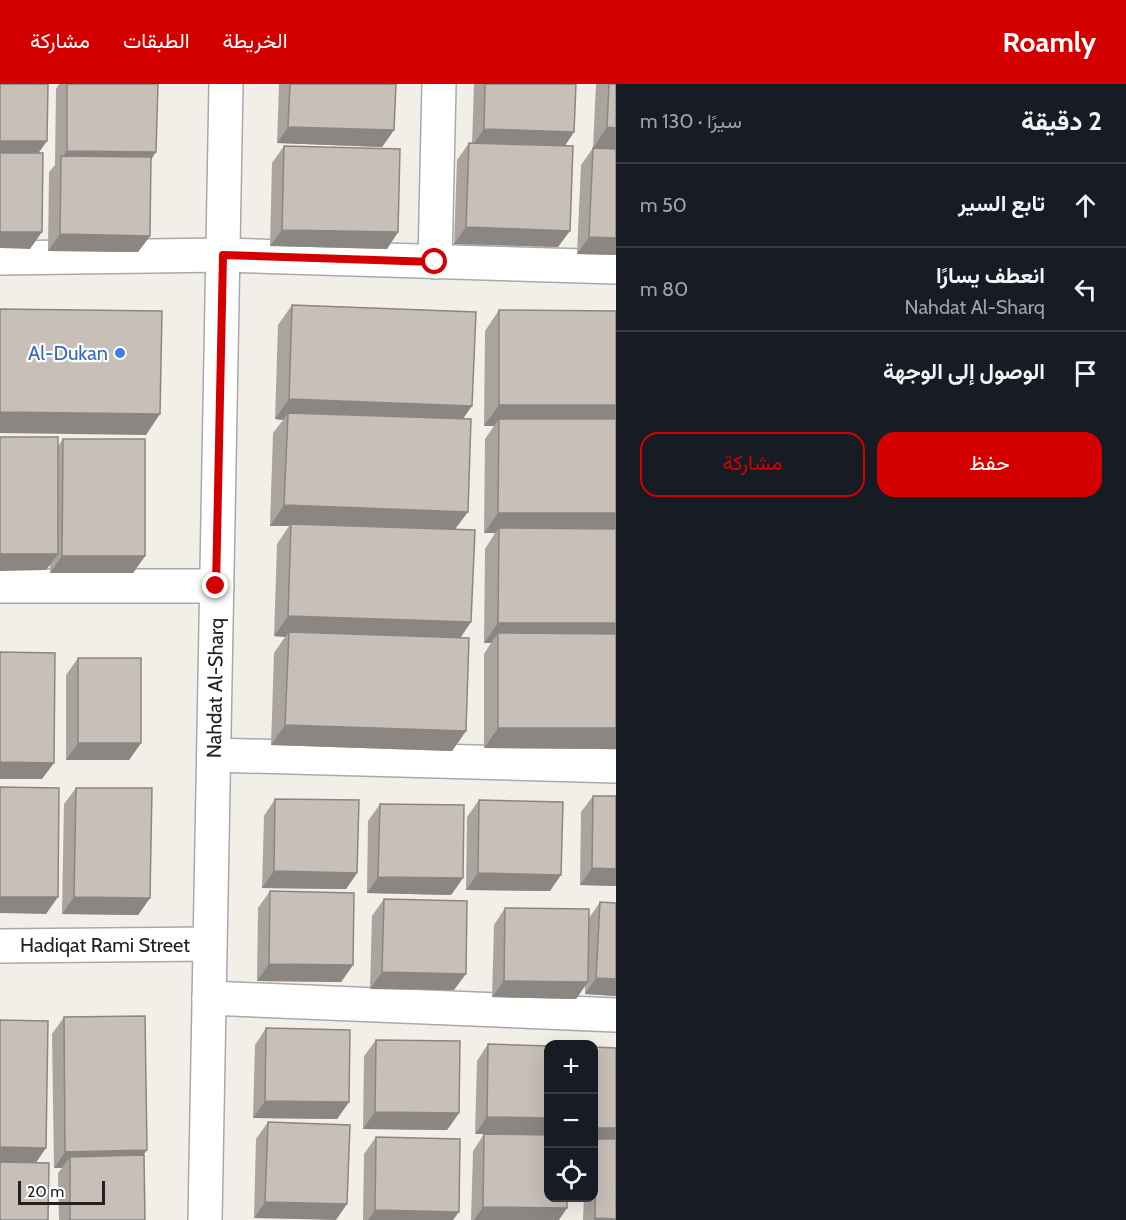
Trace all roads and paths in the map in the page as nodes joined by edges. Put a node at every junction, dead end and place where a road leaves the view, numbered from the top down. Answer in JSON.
{"nodes":[{"id":1,"x":226,"y":84,"type":"edge"},
{"id":2,"x":439,"y":84,"type":"edge"},
{"id":3,"x":223,"y":255,"type":"junction"},
{"id":4,"x":0,"y":258,"type":"edge"},
{"id":5,"x":435,"y":262,"type":"junction"},
{"id":6,"x":616,"y":267,"type":"edge"},
{"id":7,"x":0,"y":586,"type":"edge"},
{"id":8,"x":216,"y":586,"type":"junction"},
{"id":9,"x":214,"y":755,"type":"junction"},
{"id":10,"x":616,"y":766,"type":"edge"},
{"id":11,"x":210,"y":944,"type":"junction"},
{"id":12,"x":0,"y":946,"type":"edge"},
{"id":13,"x":209,"y":998,"type":"junction"},
{"id":14,"x":616,"y":1015,"type":"edge"},
{"id":15,"x":205,"y":1220,"type":"edge"}],
"edges":[{"from":1,"to":3,"type":"street","name":"Nahdat Al-Sharq"},
{"from":2,"to":5,"type":"street"},
{"from":3,"to":4,"type":"street"},
{"from":3,"to":5,"type":"street"},
{"from":3,"to":8,"type":"street","name":"Nahdat Al-Sharq"},
{"from":5,"to":6,"type":"street"},
{"from":7,"to":8,"type":"street"},
{"from":8,"to":9,"type":"street","name":"Nahdat Al-Sharq"},
{"from":9,"to":10,"type":"street"},
{"from":9,"to":11,"type":"street","name":"Nahdat Al-Sharq"},
{"from":11,"to":12,"type":"street","name":"Hadiqat Rami Street"},
{"from":11,"to":13,"type":"street","name":"Nahdat Al-Sharq"},
{"from":13,"to":14,"type":"street"},
{"from":13,"to":15,"type":"street","name":"Nahdat Al-Sharq"}]}
